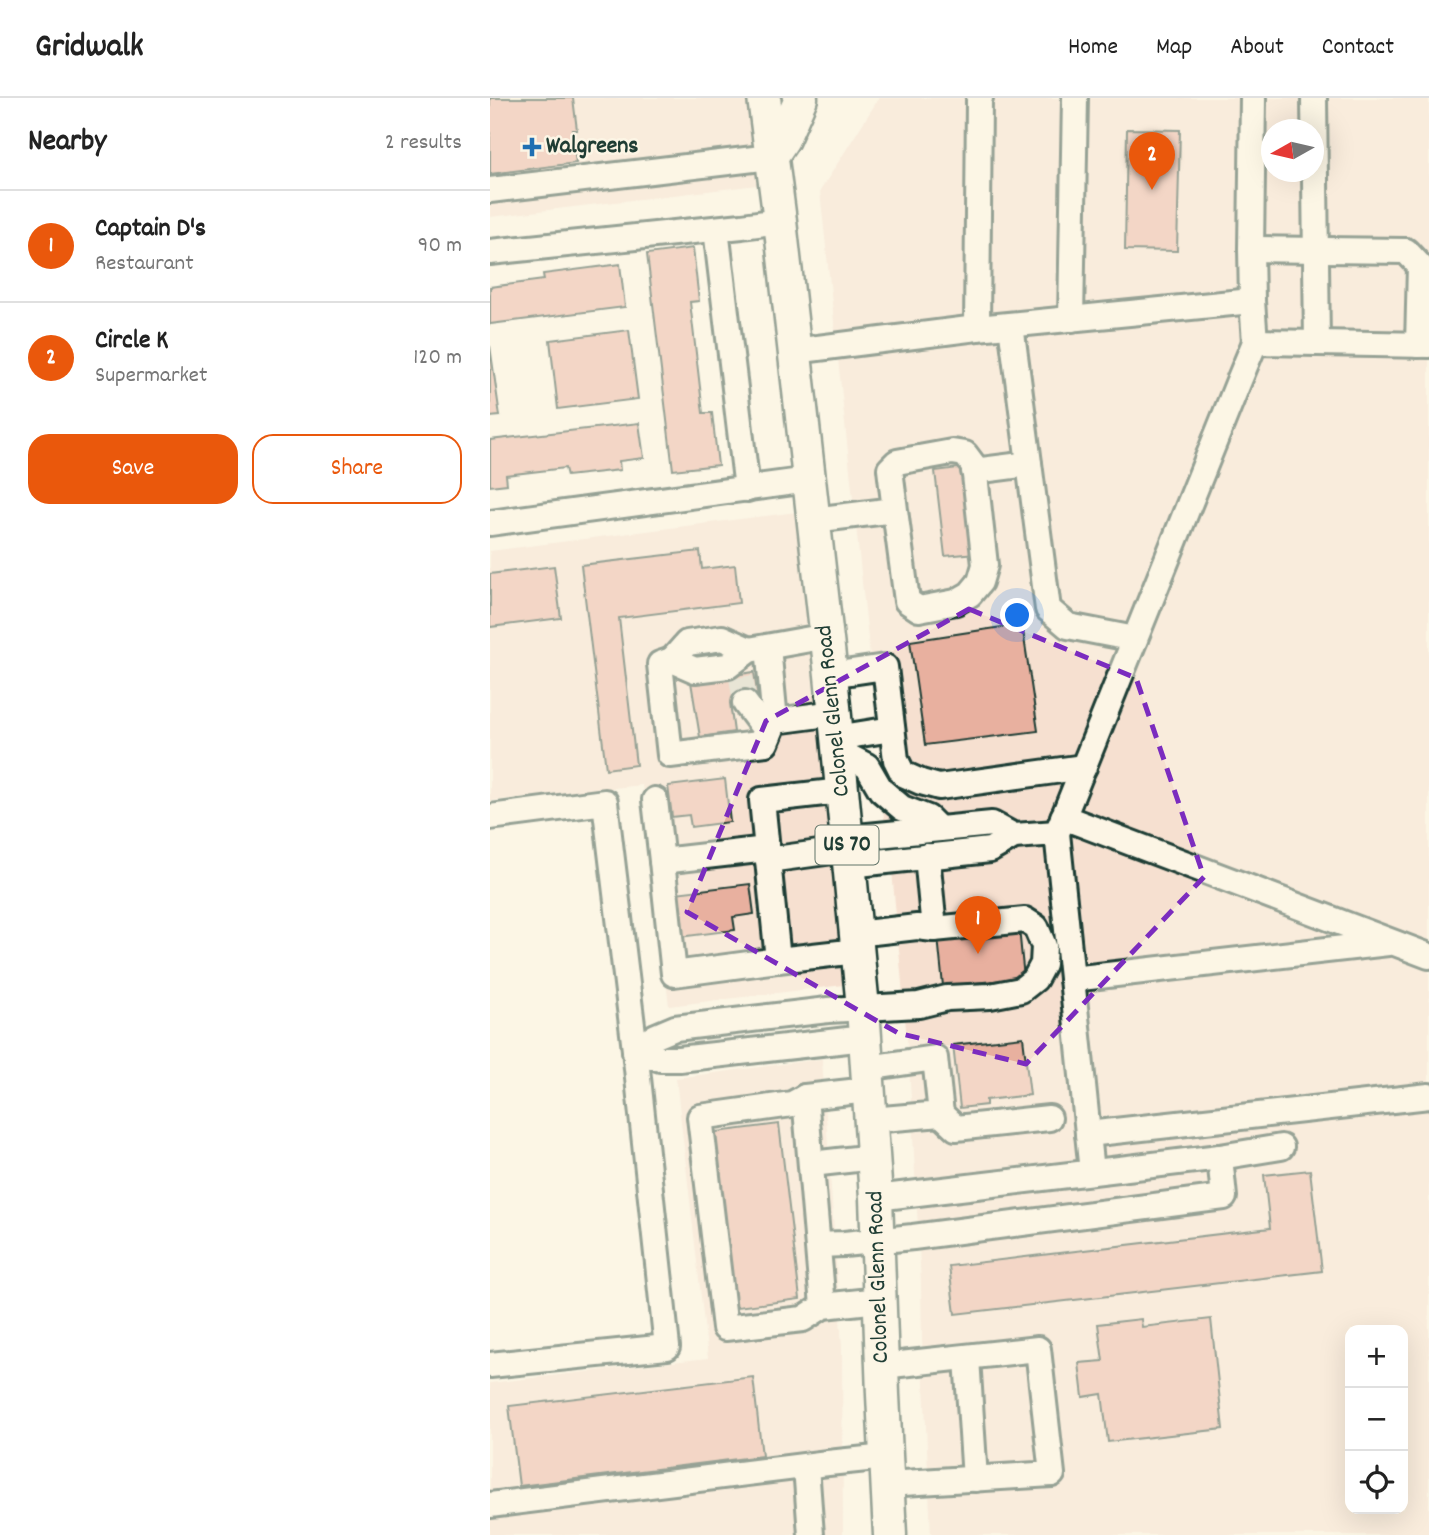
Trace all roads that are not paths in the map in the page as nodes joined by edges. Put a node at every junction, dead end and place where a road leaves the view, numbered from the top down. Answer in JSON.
{"nodes":[{"id":1,"x":801,"y":98,"type":"edge"},
{"id":2,"x":981,"y":98,"type":"edge"},
{"id":3,"x":1075,"y":98,"type":"edge"},
{"id":4,"x":1254,"y":98,"type":"edge"},
{"id":5,"x":1314,"y":98,"type":"edge"},
{"id":6,"x":764,"y":99,"type":"edge"},
{"id":7,"x":771,"y":157,"type":"junction"},
{"id":8,"x":490,"y":190,"type":"edge"},
{"id":9,"x":780,"y":221,"type":"junction"},
{"id":10,"x":716,"y":229,"type":"junction"},
{"id":11,"x":1251,"y":248,"type":"junction"},
{"id":12,"x":1316,"y":250,"type":"junction"},
{"id":13,"x":490,"y":252,"type":"edge"},
{"id":14,"x":1252,"y":301,"type":"junction"},
{"id":15,"x":1071,"y":320,"type":"junction"},
{"id":16,"x":1012,"y":325,"type":"junction"},
{"id":17,"x":977,"y":328,"type":"junction"},
{"id":18,"x":1255,"y":342,"type":"junction"},
{"id":19,"x":1317,"y":343,"type":"junction"},
{"id":20,"x":1424,"y":345,"type":"edge"},
{"id":21,"x":794,"y":351,"type":"junction"},
{"id":22,"x":1029,"y":464,"type":"junction"},
{"id":23,"x":974,"y":471,"type":"junction"},
{"id":24,"x":809,"y":480,"type":"junction"},
{"id":25,"x":747,"y":489,"type":"junction"},
{"id":26,"x":895,"y":510,"type":"junction"},
{"id":27,"x":813,"y":520,"type":"junction"},
{"id":28,"x":490,"y":523,"type":"edge"},
{"id":29,"x":827,"y":636,"type":"junction"},
{"id":30,"x":1135,"y":639,"type":"junction"},
{"id":31,"x":749,"y":658,"type":"junction"},
{"id":32,"x":831,"y":675,"type":"junction"},
{"id":33,"x":745,"y":703,"type":"tunnel mouth"},
{"id":34,"x":772,"y":728,"type":"junction"},
{"id":35,"x":892,"y":729,"type":"junction"},
{"id":36,"x":836,"y":734,"type":"junction"},
{"id":37,"x":1084,"y":766,"type":"junction"},
{"id":38,"x":842,"y":792,"type":"junction"},
{"id":39,"x":655,"y":800,"type":"dead end"},
{"id":40,"x":490,"y":817,"type":"edge"},
{"id":41,"x":1060,"y":825,"type":"junction"},
{"id":42,"x":939,"y":829,"type":"junction"},
{"id":43,"x":1014,"y":836,"type":"junction"},
{"id":44,"x":848,"y":851,"type":"junction"},
{"id":45,"x":768,"y":854,"type":"junction"},
{"id":46,"x":927,"y":856,"type":"junction"},
{"id":47,"x":662,"y":861,"type":"junction"},
{"id":48,"x":928,"y":924,"type":"junction"},
{"id":49,"x":857,"y":942,"type":"junction"},
{"id":50,"x":1394,"y":943,"type":"junction"},
{"id":51,"x":1429,"y":956,"type":"edge"},
{"id":52,"x":778,"y":960,"type":"junction"},
{"id":53,"x":1072,"y":979,"type":"junction"},
{"id":54,"x":635,"y":1049,"type":"junction"},
{"id":55,"x":867,"y":1065,"type":"junction"},
{"id":56,"x":1429,"y":1096,"type":"edge"},
{"id":57,"x":805,"y":1097,"type":"junction"},
{"id":58,"x":941,"y":1114,"type":"junction"},
{"id":59,"x":1049,"y":1118,"type":"dead end"},
{"id":60,"x":1088,"y":1134,"type":"junction"},
{"id":61,"x":1281,"y":1147,"type":"dead end"},
{"id":62,"x":874,"y":1157,"type":"junction"},
{"id":63,"x":1220,"y":1157,"type":"junction"},
{"id":64,"x":811,"y":1164,"type":"junction"},
{"id":65,"x":1092,"y":1172,"type":"junction"},
{"id":66,"x":876,"y":1198,"type":"junction"},
{"id":67,"x":877,"y":1241,"type":"junction"},
{"id":68,"x":818,"y":1245,"type":"junction"},
{"id":69,"x":879,"y":1300,"type":"junction"},
{"id":70,"x":823,"y":1306,"type":"junction"},
{"id":71,"x":967,"y":1358,"type":"junction"},
{"id":72,"x":490,"y":1365,"type":"edge"},
{"id":73,"x":882,"y":1366,"type":"junction"},
{"id":74,"x":806,"y":1466,"type":"junction"},
{"id":75,"x":887,"y":1471,"type":"junction"},
{"id":76,"x":975,"y":1479,"type":"junction"},
{"id":77,"x":490,"y":1505,"type":"edge"},
{"id":78,"x":811,"y":1535,"type":"edge"},
{"id":79,"x":890,"y":1535,"type":"edge"}],
"edges":[{"from":1,"to":7,"type":"main road"},
{"from":2,"to":17,"type":"lane"},
{"from":3,"to":15,"type":"lane"},
{"from":4,"to":11,"type":"lane"},
{"from":5,"to":12,"type":"lane"},
{"from":6,"to":7,"type":"main road","name":"Colonel Glenn Road","number":"US 70"},
{"from":7,"to":8,"type":"lane"},
{"from":7,"to":9,"type":"main road","name":"Colonel Glenn Road","number":"US 70"},
{"from":9,"to":10,"type":"lane"},
{"from":9,"to":21,"type":"main road","name":"Colonel Glenn Road","number":"US 70"},
{"from":10,"to":13,"type":"lane"},
{"from":10,"to":25,"type":"lane"},
{"from":11,"to":12,"type":"lane"},
{"from":11,"to":14,"type":"lane"},
{"from":12,"to":19,"type":"lane"},
{"from":12,"to":20,"type":"lane"},
{"from":14,"to":15,"type":"lane"},
{"from":14,"to":18,"type":"lane"},
{"from":15,"to":16,"type":"lane"},
{"from":16,"to":17,"type":"lane"},
{"from":16,"to":22,"type":"lane"},
{"from":17,"to":21,"type":"lane"},
{"from":18,"to":19,"type":"lane"},
{"from":18,"to":30,"type":"lane"},
{"from":19,"to":20,"type":"lane"},
{"from":21,"to":24,"type":"main road","name":"Colonel Glenn Road","number":"US 70"},
{"from":22,"to":23,"type":"lane"},
{"from":22,"to":30,"type":"lane"},
{"from":23,"to":26,"type":"lane"},
{"from":23,"to":26,"type":"lane"},
{"from":24,"to":25,"type":"lane"},
{"from":24,"to":27,"type":"main road","name":"Colonel Glenn Road","number":"US 70"},
{"from":25,"to":28,"type":"lane"},
{"from":26,"to":27,"type":"lane"},
{"from":27,"to":29,"type":"main road","name":"Colonel Glenn Road","number":"US 70"},
{"from":29,"to":31,"type":"lane"},
{"from":29,"to":32,"type":"main road","name":"Colonel Glenn Road","number":"US 70"},
{"from":30,"to":37,"type":"lane"},
{"from":31,"to":34,"type":"lane"},
{"from":31,"to":34,"type":"lane"},
{"from":32,"to":35,"type":"lane"},
{"from":32,"to":36,"type":"main road","name":"Colonel Glenn Road","number":"US 70"},
{"from":33,"to":34,"type":"lane"},
{"from":34,"to":36,"type":"lane"},
{"from":35,"to":36,"type":"lane"},
{"from":35,"to":37,"type":"lane"},
{"from":36,"to":38,"type":"main road","name":"Colonel Glenn Road","number":"US 70"},
{"from":36,"to":42,"type":"lane"},
{"from":37,"to":41,"type":"lane"},
{"from":38,"to":44,"type":"main road","name":"Colonel Glenn Road","number":"US 70"},
{"from":38,"to":45,"type":"lane"},
{"from":39,"to":47,"type":"lane"},
{"from":40,"to":54,"type":"lane"},
{"from":41,"to":43,"type":"lane"},
{"from":41,"to":50,"type":"lane"},
{"from":41,"to":53,"type":"lane"},
{"from":42,"to":43,"type":"lane"},
{"from":42,"to":44,"type":"lane"},
{"from":43,"to":46,"type":"lane"},
{"from":44,"to":45,"type":"lane"},
{"from":44,"to":46,"type":"lane"},
{"from":44,"to":49,"type":"main road","name":"Colonel Glenn Road","number":"US 70"},
{"from":45,"to":47,"type":"lane"},
{"from":45,"to":52,"type":"lane"},
{"from":46,"to":48,"type":"lane"},
{"from":47,"to":52,"type":"lane"},
{"from":48,"to":49,"type":"lane"},
{"from":48,"to":55,"type":"lane"},
{"from":49,"to":52,"type":"lane"},
{"from":49,"to":55,"type":"main road","name":"Colonel Glenn Road","number":"US 70"},
{"from":50,"to":51,"type":"lane"},
{"from":50,"to":53,"type":"lane"},
{"from":53,"to":60,"type":"lane"},
{"from":54,"to":55,"type":"lane"},
{"from":54,"to":72,"type":"lane"},
{"from":55,"to":57,"type":"lane"},
{"from":55,"to":58,"type":"lane"},
{"from":55,"to":58,"type":"lane"},
{"from":55,"to":62,"type":"main road","name":"Colonel Glenn Road","number":"US 70"},
{"from":56,"to":60,"type":"lane"},
{"from":57,"to":64,"type":"lane"},
{"from":57,"to":70,"type":"lane"},
{"from":58,"to":59,"type":"lane"},
{"from":60,"to":65,"type":"lane"},
{"from":61,"to":63,"type":"lane"},
{"from":62,"to":64,"type":"lane"},
{"from":62,"to":66,"type":"main road","name":"Colonel Glenn Road","number":"US 70"},
{"from":63,"to":65,"type":"lane"},
{"from":63,"to":67,"type":"lane"},
{"from":64,"to":68,"type":"lane"},
{"from":65,"to":66,"type":"lane"},
{"from":66,"to":67,"type":"main road","name":"Colonel Glenn Road","number":"US 70"},
{"from":67,"to":68,"type":"lane"},
{"from":67,"to":69,"type":"main road","name":"Colonel Glenn Road","number":"US 70"},
{"from":68,"to":70,"type":"lane"},
{"from":69,"to":70,"type":"lane"},
{"from":69,"to":73,"type":"main road","name":"Colonel Glenn Road","number":"US 70"},
{"from":71,"to":73,"type":"lane"},
{"from":71,"to":76,"type":"lane"},
{"from":71,"to":76,"type":"lane"},
{"from":73,"to":75,"type":"main road","name":"Colonel Glenn Road","number":"US 70"},
{"from":74,"to":75,"type":"lane"},
{"from":74,"to":77,"type":"lane"},
{"from":74,"to":78,"type":"lane"},
{"from":75,"to":76,"type":"lane"},
{"from":75,"to":79,"type":"main road","name":"Colonel Glenn Road","number":"US 70"}]}
